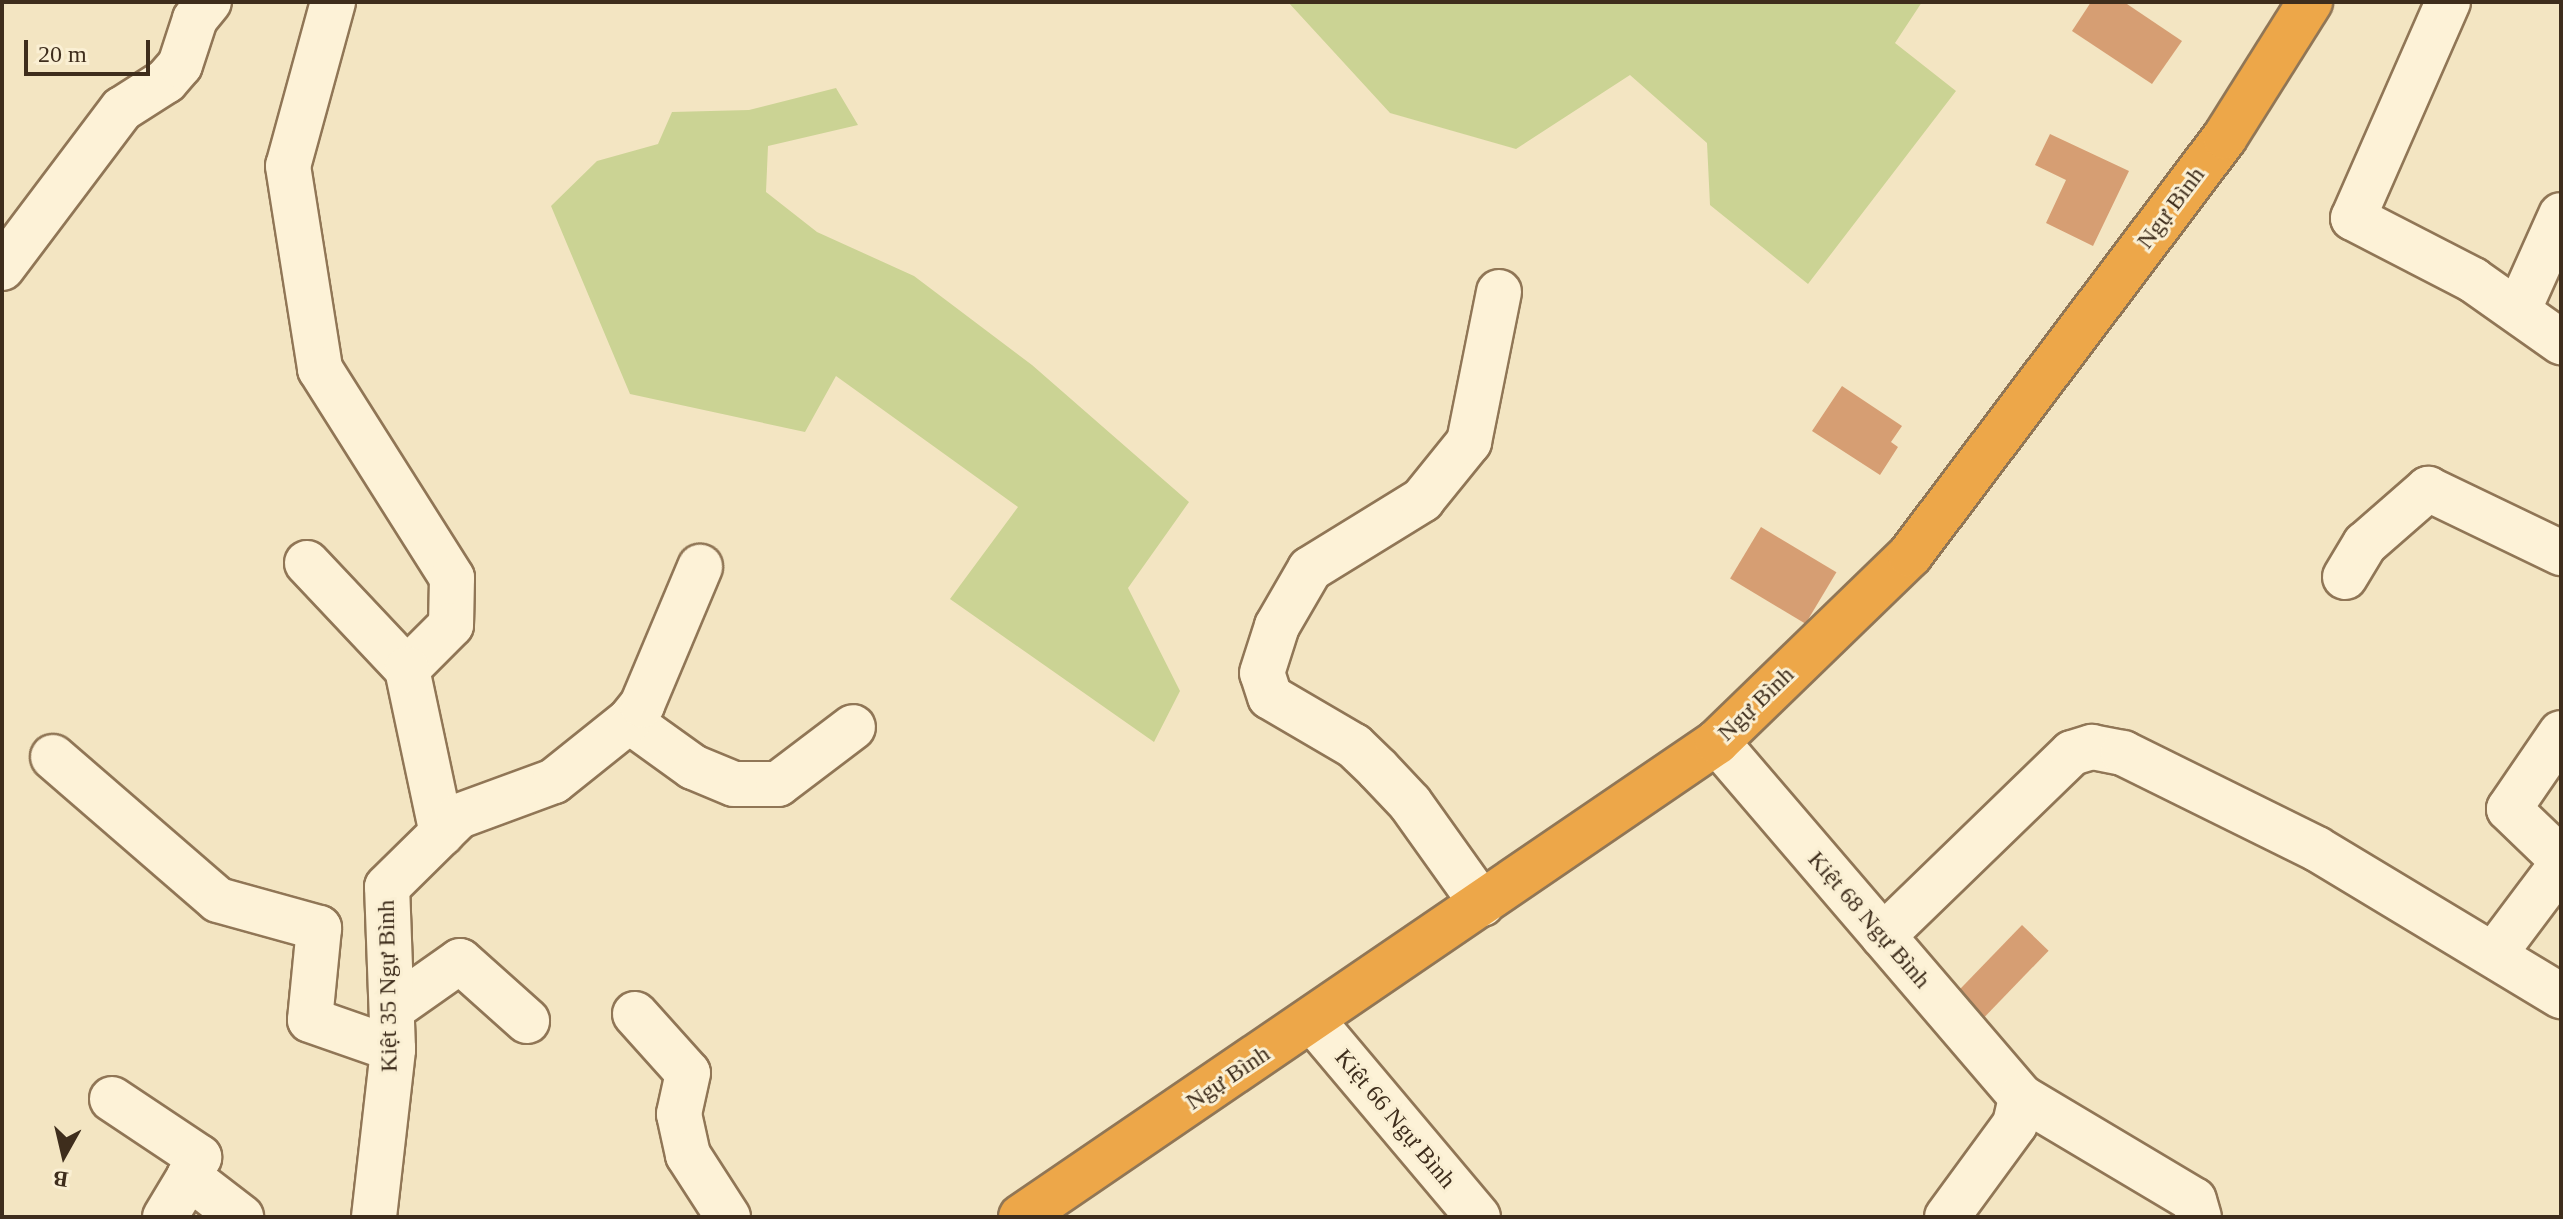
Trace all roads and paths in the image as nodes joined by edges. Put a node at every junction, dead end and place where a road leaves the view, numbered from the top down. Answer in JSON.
{"nodes":[{"id":1,"x":209,"y":2,"type":"edge"},
{"id":2,"x":333,"y":2,"type":"edge"},
{"id":3,"x":2310,"y":2,"type":"edge"},
{"id":4,"x":2448,"y":2,"type":"edge"},
{"id":5,"x":2561,"y":215,"type":"edge"},
{"id":6,"x":2,"y":268,"type":"edge"},
{"id":7,"x":1499,"y":292,"type":"dead end"},
{"id":8,"x":2518,"y":311,"type":"junction"},
{"id":9,"x":2561,"y":342,"type":"edge"},
{"id":10,"x":2561,"y":553,"type":"edge"},
{"id":11,"x":307,"y":563,"type":"dead end"},
{"id":12,"x":700,"y":567,"type":"dead end"},
{"id":13,"x":2345,"y":577,"type":"dead end"},
{"id":14,"x":407,"y":669,"type":"junction"},
{"id":15,"x":629,"y":721,"type":"junction"},
{"id":16,"x":853,"y":727,"type":"dead end"},
{"id":17,"x":2561,"y":733,"type":"edge"},
{"id":18,"x":1717,"y":742,"type":"junction"},
{"id":19,"x":53,"y":757,"type":"dead end"},
{"id":20,"x":442,"y":833,"type":"junction"},
{"id":21,"x":2561,"y":859,"type":"edge"},
{"id":22,"x":2561,"y":865,"type":"edge"},
{"id":23,"x":1482,"y":904,"type":"junction"},
{"id":24,"x":1883,"y":936,"type":"junction"},
{"id":25,"x":2495,"y":953,"type":"junction"},
{"id":26,"x":2561,"y":996,"type":"edge"},
{"id":27,"x":635,"y":1014,"type":"dead end"},
{"id":28,"x":527,"y":1021,"type":"dead end"},
{"id":29,"x":1313,"y":1021,"type":"junction"},
{"id":30,"x":392,"y":1029,"type":"junction"},
{"id":31,"x":2021,"y":1097,"type":"junction"},
{"id":32,"x":112,"y":1099,"type":"dead end"},
{"id":33,"x":189,"y":1177,"type":"junction"},
{"id":34,"x":165,"y":1217,"type":"edge"},
{"id":35,"x":241,"y":1217,"type":"edge"},
{"id":36,"x":374,"y":1217,"type":"edge"},
{"id":37,"x":728,"y":1217,"type":"edge"},
{"id":38,"x":1021,"y":1217,"type":"edge"},
{"id":39,"x":1478,"y":1217,"type":"edge"},
{"id":40,"x":1947,"y":1217,"type":"edge"},
{"id":41,"x":2199,"y":1217,"type":"edge"}],
"edges":[{"from":1,"to":6,"type":"street"},
{"from":2,"to":14,"type":"street"},
{"from":3,"to":18,"type":"highway","name":"Ngự Bình"},
{"from":4,"to":8,"type":"street"},
{"from":5,"to":8,"type":"street"},
{"from":7,"to":23,"type":"street"},
{"from":8,"to":9,"type":"street"},
{"from":10,"to":13,"type":"street"},
{"from":11,"to":14,"type":"street"},
{"from":12,"to":15,"type":"street","name":"Kiệt 35 Ngự Bình"},
{"from":14,"to":20,"type":"street"},
{"from":15,"to":16,"type":"street"},
{"from":15,"to":20,"type":"street","name":"Kiệt 35 Ngự Bình"},
{"from":17,"to":21,"type":"street"},
{"from":18,"to":23,"type":"highway","name":"Ngự Bình"},
{"from":18,"to":24,"type":"street","name":"Kiệt 68 Ngự Bình"},
{"from":19,"to":30,"type":"street"},
{"from":20,"to":30,"type":"street","name":"Kiệt 35 Ngự Bình"},
{"from":22,"to":25,"type":"street"},
{"from":23,"to":29,"type":"highway","name":"Ngự Bình"},
{"from":24,"to":25,"type":"street"},
{"from":24,"to":31,"type":"street","name":"Kiệt 68 Ngự Bình"},
{"from":25,"to":26,"type":"street"},
{"from":27,"to":37,"type":"street"},
{"from":28,"to":30,"type":"street"},
{"from":29,"to":38,"type":"highway","name":"Ngự Bình"},
{"from":29,"to":39,"type":"street","name":"Kiệt 66 Ngự Bình"},
{"from":30,"to":36,"type":"street","name":"Kiệt 35 Ngự Bình"},
{"from":31,"to":40,"type":"street"},
{"from":31,"to":41,"type":"street","name":"Kiệt 68 Ngự Bình"},
{"from":32,"to":33,"type":"street"},
{"from":33,"to":34,"type":"street"},
{"from":33,"to":35,"type":"street"}]}
